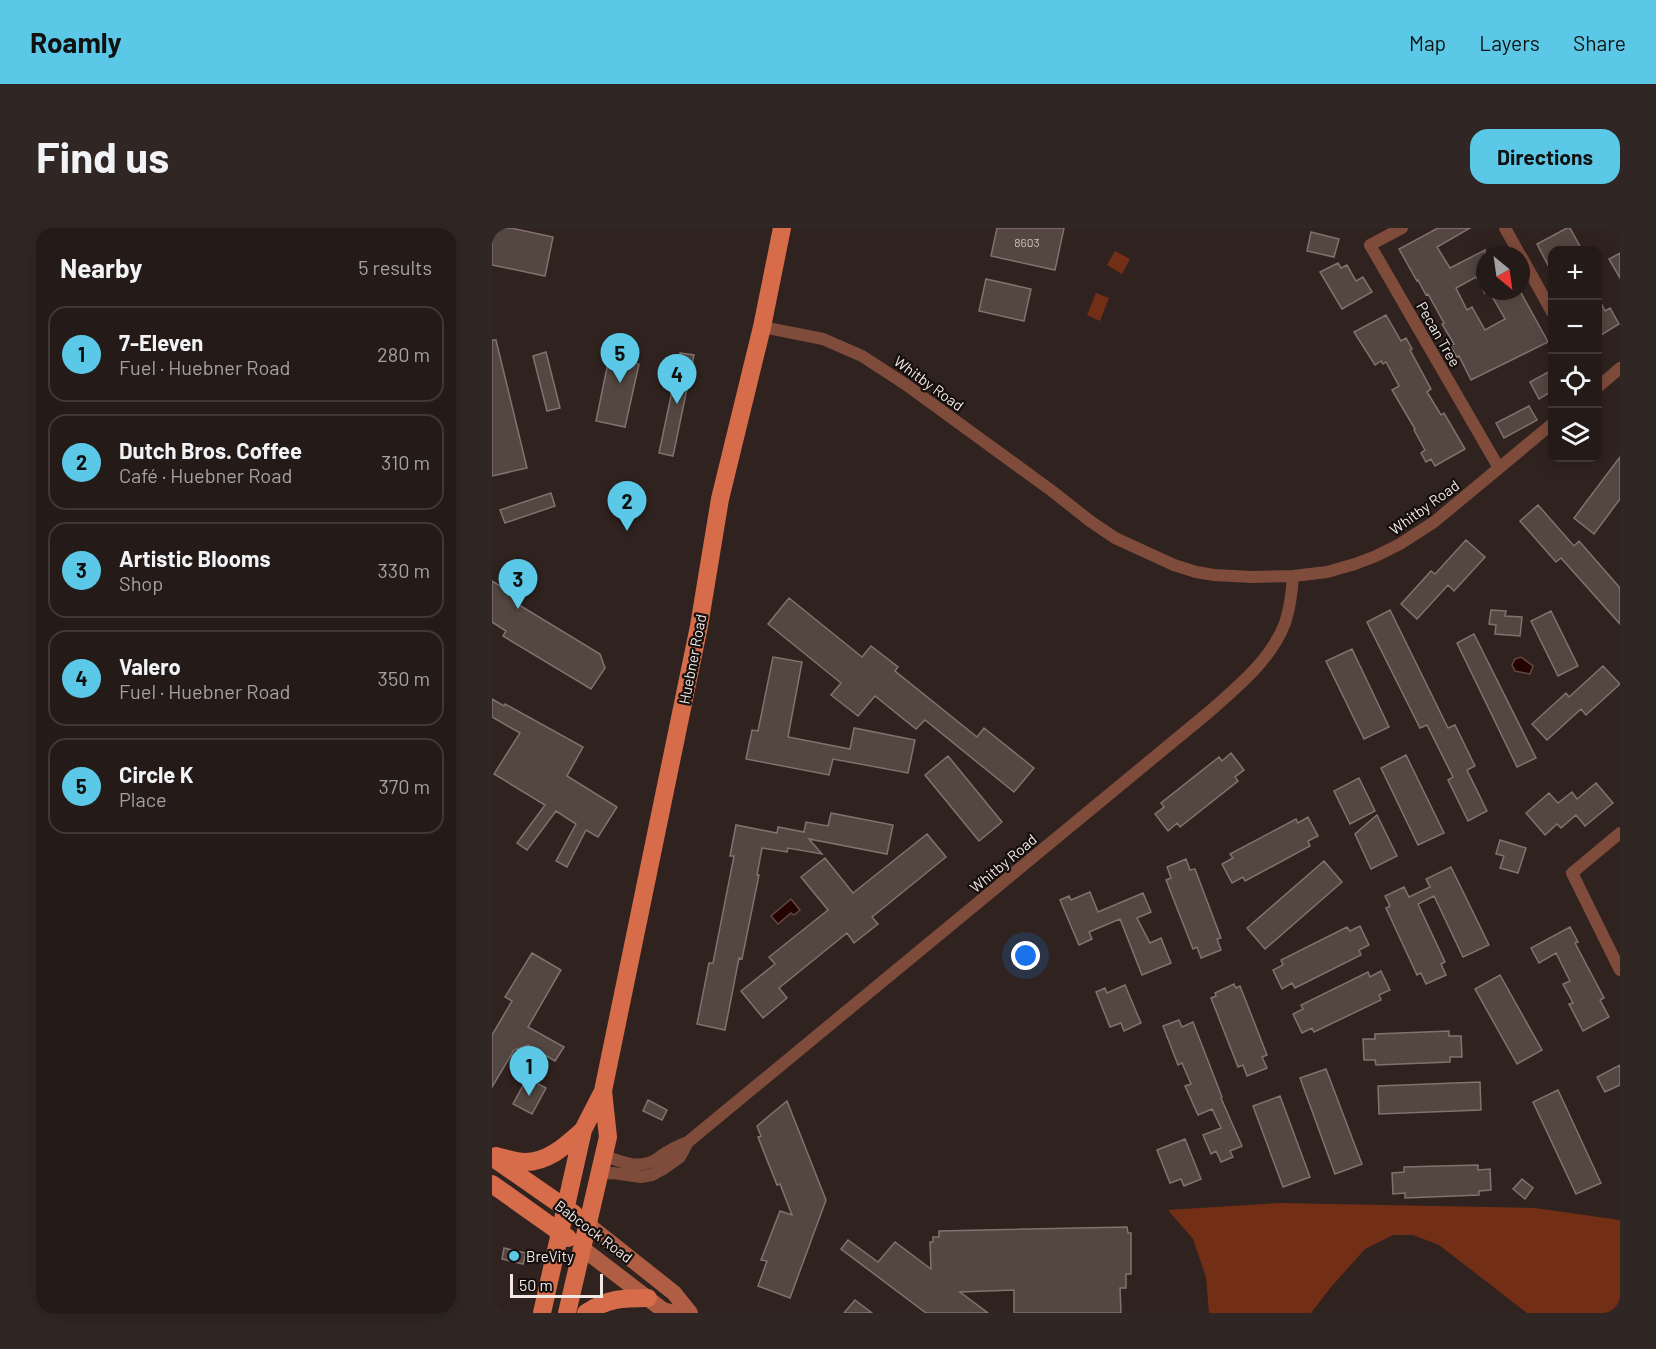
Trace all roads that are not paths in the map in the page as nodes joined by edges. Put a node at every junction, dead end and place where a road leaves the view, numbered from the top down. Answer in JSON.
{"nodes":[{"id":1,"x":782,"y":228,"type":"edge"},
{"id":2,"x":1402,"y":228,"type":"edge"},
{"id":3,"x":1505,"y":228,"type":"edge"},
{"id":4,"x":1515,"y":246,"type":"edge"},
{"id":5,"x":1530,"y":272,"type":"edge"},
{"id":6,"x":1548,"y":305,"type":"edge"},
{"id":7,"x":762,"y":327,"type":"junction"},
{"id":8,"x":1620,"y":368,"type":"edge"},
{"id":9,"x":1602,"y":384,"type":"edge"},
{"id":10,"x":1548,"y":427,"type":"edge"},
{"id":11,"x":1499,"y":468,"type":"junction"},
{"id":12,"x":1293,"y":576,"type":"junction"},
{"id":13,"x":1620,"y":833,"type":"edge"},
{"id":14,"x":1620,"y":970,"type":"edge"},
{"id":15,"x":603,"y":1091,"type":"junction"},
{"id":16,"x":583,"y":1130,"type":"junction"},
{"id":17,"x":688,"y":1142,"type":"junction"},
{"id":18,"x":603,"y":1155,"type":"junction"},
{"id":19,"x":492,"y":1156,"type":"edge"},
{"id":20,"x":599,"y":1174,"type":"junction"},
{"id":21,"x":492,"y":1184,"type":"edge"},
{"id":22,"x":565,"y":1208,"type":"junction"},
{"id":23,"x":587,"y":1224,"type":"junction"},
{"id":24,"x":560,"y":1232,"type":"junction"},
{"id":25,"x":582,"y":1248,"type":"junction"},
{"id":26,"x":648,"y":1298,"type":"junction"},
{"id":27,"x":542,"y":1313,"type":"edge"},
{"id":28,"x":567,"y":1313,"type":"edge"},
{"id":29,"x":586,"y":1313,"type":"edge"},
{"id":30,"x":673,"y":1313,"type":"edge"},
{"id":31,"x":690,"y":1313,"type":"edge"}],
"edges":[{"from":1,"to":7,"type":"main road","name":"Huebner Road"},
{"from":2,"to":11,"type":"street","name":"Pecan Tree"},
{"from":3,"to":4,"type":"street"},
{"from":5,"to":6,"type":"street"},
{"from":7,"to":12,"type":"street","name":"Whitby Road"},
{"from":7,"to":15,"type":"main road","name":"Huebner Road"},
{"from":8,"to":9,"type":"street"},
{"from":10,"to":11,"type":"street","name":"Whitby Road"},
{"from":11,"to":12,"type":"street","name":"Whitby Road"},
{"from":12,"to":17,"type":"street","name":"Whitby Road"},
{"from":13,"to":14,"type":"street"},
{"from":15,"to":16,"type":"main road","name":"Huebner Road"},
{"from":15,"to":18,"type":"main road","name":"Huebner Road"},
{"from":16,"to":19,"type":"main road"},
{"from":16,"to":22,"type":"main road","name":"Huebner Road"},
{"from":17,"to":18,"type":"street","name":"Whitby Road"},
{"from":17,"to":20,"type":"street","name":"Whitby Road"},
{"from":18,"to":20,"type":"main road","name":"Huebner Road"},
{"from":19,"to":22,"type":"main road","name":"Babcock Road"},
{"from":20,"to":23,"type":"main road","name":"Huebner Road"},
{"from":21,"to":24,"type":"main road","name":"Babcock Road"},
{"from":22,"to":23,"type":"main road","name":"Babcock Road"},
{"from":22,"to":24,"type":"main road","name":"Huebner Road"},
{"from":23,"to":25,"type":"main road","name":"Huebner Road"},
{"from":23,"to":31,"type":"main road","name":"Babcock Road"},
{"from":24,"to":25,"type":"main road","name":"Babcock Road"},
{"from":24,"to":27,"type":"main road","name":"Huebner Road"},
{"from":25,"to":26,"type":"main road","name":"Babcock Road"},
{"from":25,"to":28,"type":"main road","name":"Huebner Road"},
{"from":26,"to":29,"type":"main road"},
{"from":26,"to":30,"type":"main road","name":"Babcock Road"}]}
